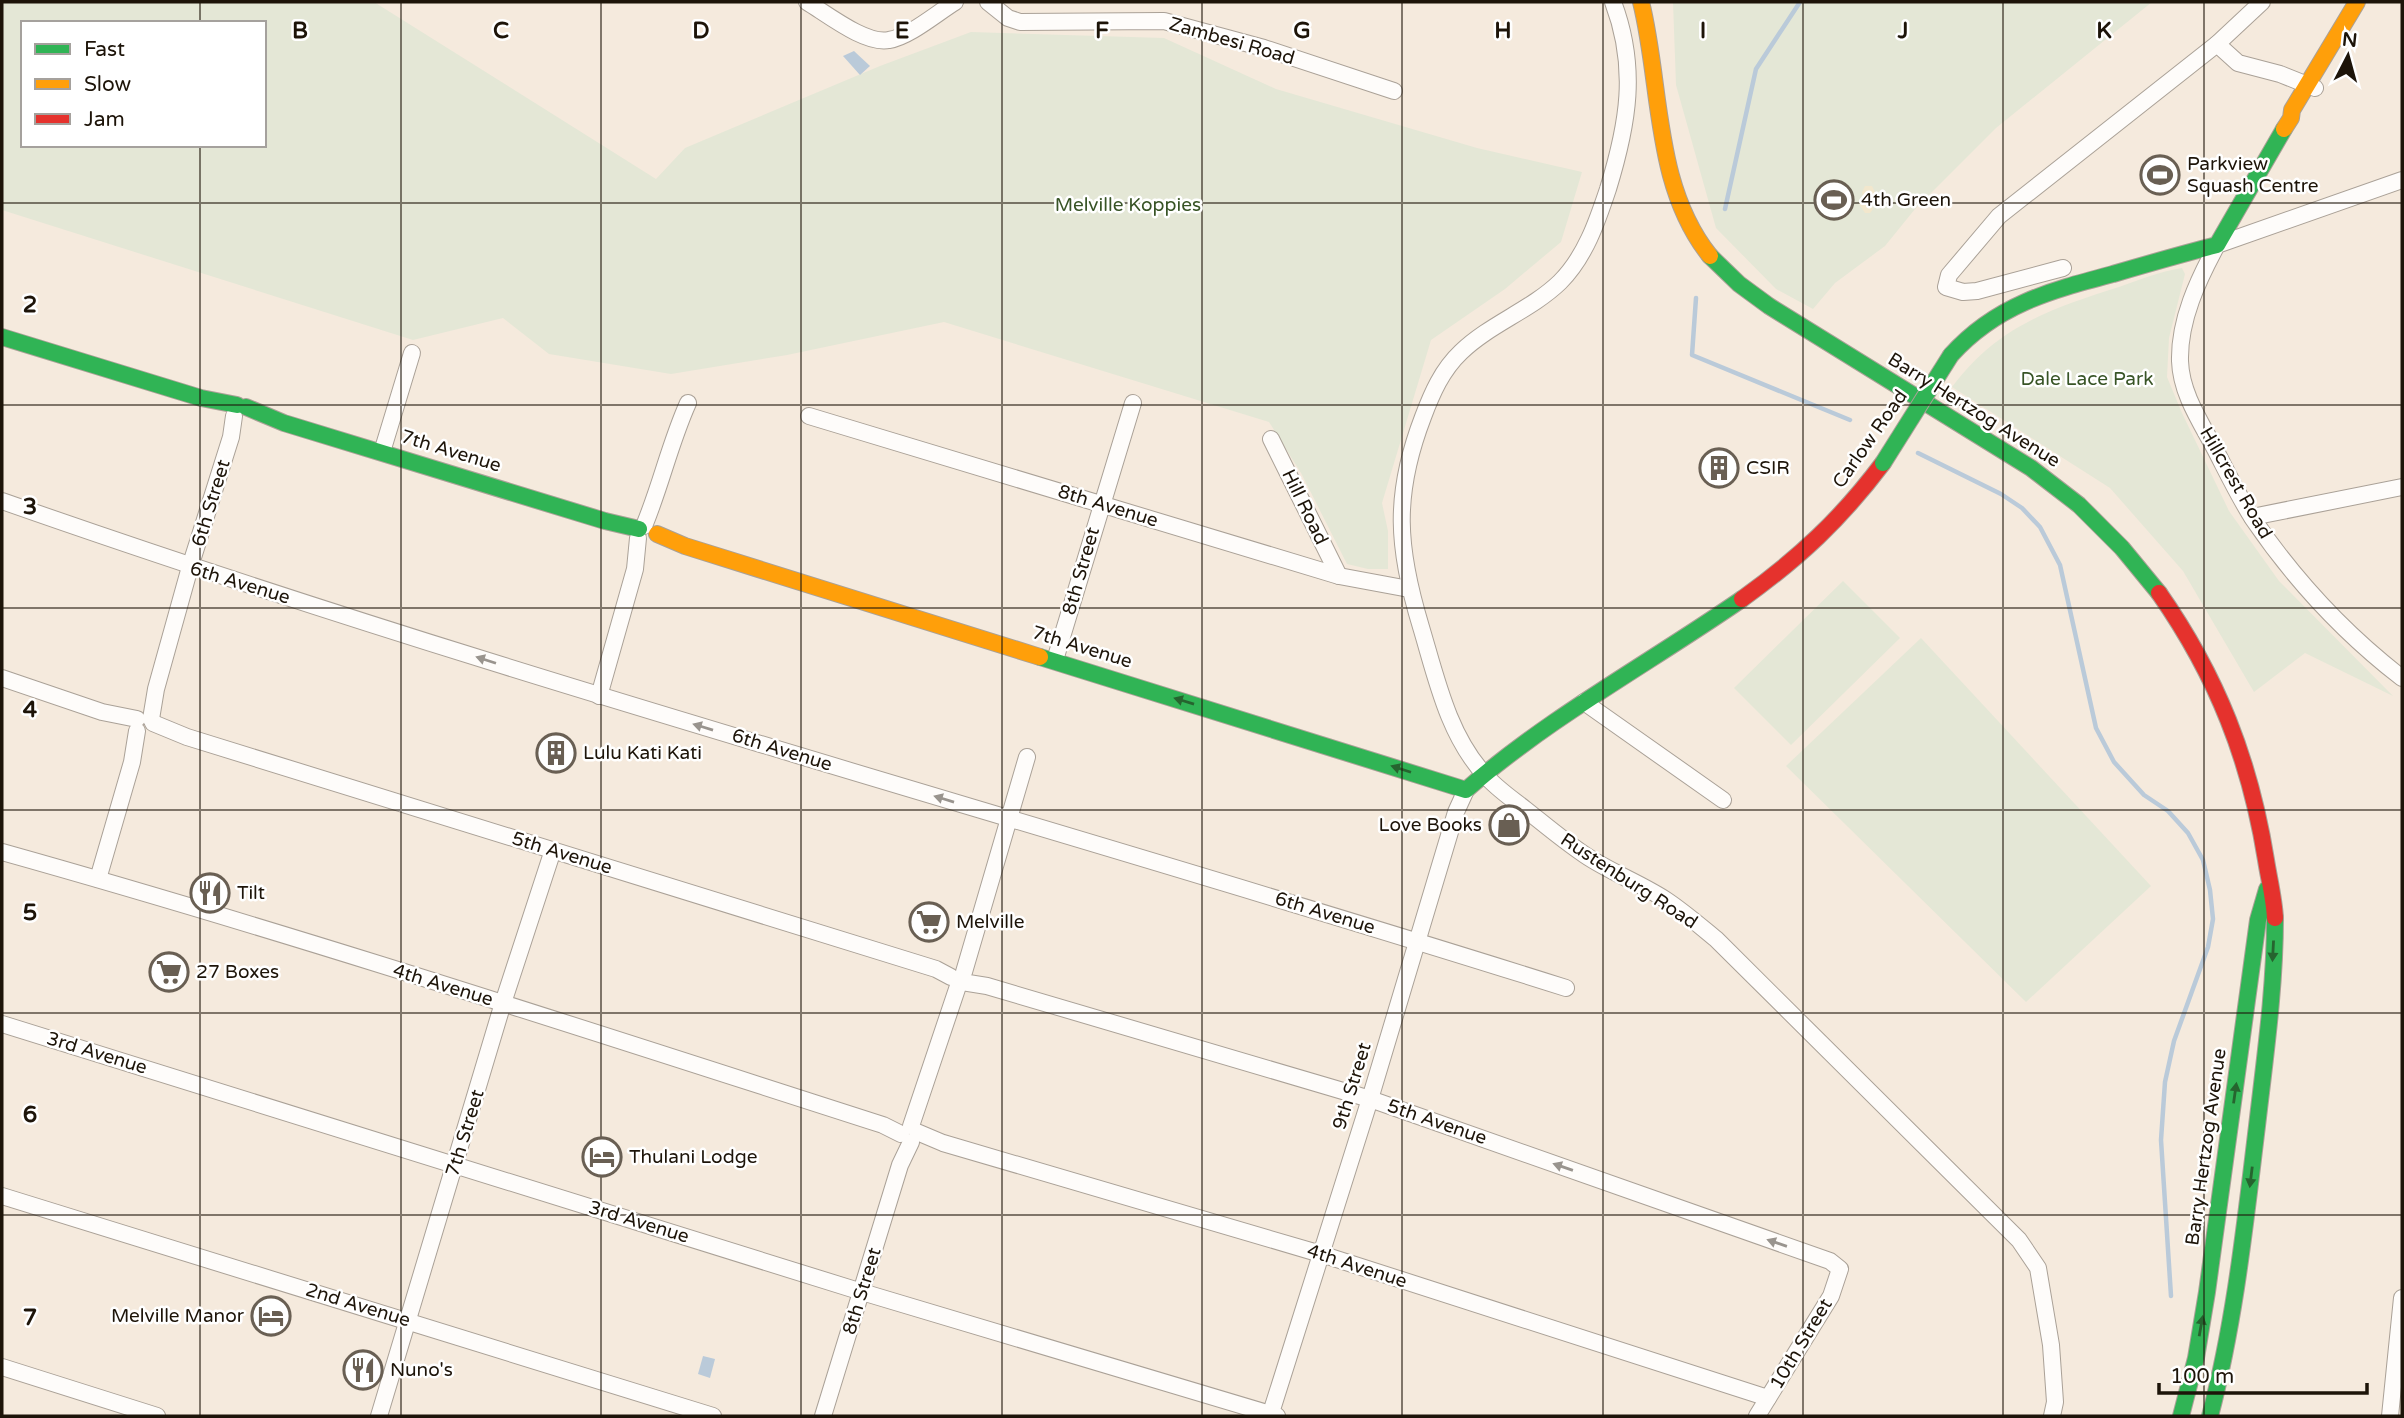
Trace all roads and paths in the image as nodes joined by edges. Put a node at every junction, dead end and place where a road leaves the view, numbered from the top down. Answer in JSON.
{"nodes":[{"id":1,"x":807,"y":2,"type":"edge"},
{"id":2,"x":954,"y":2,"type":"edge"},
{"id":3,"x":988,"y":2,"type":"edge"},
{"id":4,"x":1613,"y":2,"type":"edge"},
{"id":5,"x":1641,"y":2,"type":"edge"},
{"id":6,"x":2262,"y":2,"type":"edge"},
{"id":7,"x":2357,"y":2,"type":"edge"},
{"id":8,"x":2369,"y":2,"type":"edge"},
{"id":9,"x":2217,"y":44,"type":"junction"},
{"id":10,"x":2312,"y":86,"type":"junction"},
{"id":11,"x":1394,"y":91,"type":"dead end"},
{"id":12,"x":2402,"y":180,"type":"edge"},
{"id":13,"x":2217,"y":245,"type":"junction"},
{"id":14,"x":2063,"y":268,"type":"dead end"},
{"id":15,"x":2,"y":337,"type":"edge"},
{"id":16,"x":412,"y":353,"type":"dead end"},
{"id":17,"x":688,"y":403,"type":"dead end"},
{"id":18,"x":1133,"y":403,"type":"dead end"},
{"id":19,"x":239,"y":413,"type":"junction"},
{"id":20,"x":809,"y":416,"type":"dead end"},
{"id":21,"x":1271,"y":439,"type":"dead end"},
{"id":22,"x":382,"y":452,"type":"junction"},
{"id":23,"x":2402,"y":487,"type":"edge"},
{"id":24,"x":2,"y":501,"type":"edge"},
{"id":25,"x":1101,"y":504,"type":"junction"},
{"id":26,"x":2252,"y":517,"type":"junction"},
{"id":27,"x":647,"y":534,"type":"junction"},
{"id":28,"x":190,"y":567,"type":"junction"},
{"id":29,"x":1339,"y":576,"type":"junction"},
{"id":30,"x":1409,"y":589,"type":"junction"},
{"id":31,"x":1055,"y":660,"type":"junction"},
{"id":32,"x":2,"y":678,"type":"edge"},
{"id":33,"x":2402,"y":678,"type":"edge"},
{"id":34,"x":598,"y":696,"type":"junction"},
{"id":35,"x":1584,"y":702,"type":"junction"},
{"id":36,"x":144,"y":725,"type":"junction"},
{"id":37,"x":1027,"y":757,"type":"dead end"},
{"id":38,"x":1485,"y":775,"type":"junction"},
{"id":39,"x":1466,"y":790,"type":"junction"},
{"id":40,"x":1723,"y":800,"type":"dead end"},
{"id":41,"x":1010,"y":818,"type":"junction"},
{"id":42,"x":553,"y":850,"type":"junction"},
{"id":43,"x":2,"y":852,"type":"edge"},
{"id":44,"x":98,"y":879,"type":"junction"},
{"id":45,"x":2269,"y":883,"type":"junction"},
{"id":46,"x":1417,"y":941,"type":"junction"},
{"id":47,"x":958,"y":976,"type":"junction"},
{"id":48,"x":1566,"y":988,"type":"dead end"},
{"id":49,"x":503,"y":1003,"type":"junction"},
{"id":50,"x":2,"y":1024,"type":"edge"},
{"id":51,"x":1370,"y":1099,"type":"junction"},
{"id":52,"x":909,"y":1134,"type":"junction"},
{"id":53,"x":455,"y":1165,"type":"junction"},
{"id":54,"x":2,"y":1196,"type":"edge"},
{"id":55,"x":1321,"y":1254,"type":"junction"},
{"id":56,"x":1840,"y":1269,"type":"joint"},
{"id":57,"x":862,"y":1292,"type":"junction"},
{"id":58,"x":2402,"y":1298,"type":"edge"},
{"id":59,"x":407,"y":1320,"type":"junction"},
{"id":60,"x":2,"y":1367,"type":"edge"},
{"id":61,"x":1768,"y":1398,"type":"junction"},
{"id":62,"x":157,"y":1416,"type":"edge"},
{"id":63,"x":379,"y":1416,"type":"edge"},
{"id":64,"x":713,"y":1416,"type":"edge"},
{"id":65,"x":823,"y":1416,"type":"edge"},
{"id":66,"x":1273,"y":1416,"type":"edge"},
{"id":67,"x":1757,"y":1416,"type":"edge"},
{"id":68,"x":2052,"y":1416,"type":"edge"},
{"id":69,"x":2181,"y":1416,"type":"edge"},
{"id":70,"x":2210,"y":1416,"type":"edge"},
{"id":71,"x":2390,"y":1416,"type":"edge"}],
"edges":[{"from":1,"to":2,"type":"street"},
{"from":3,"to":11,"type":"street","name":"Zambesi Road"},
{"from":4,"to":30,"type":"street","name":"Rustenburg Road"},
{"from":5,"to":45,"type":"street","name":"Barry Hertzog Avenue"},
{"from":6,"to":9,"type":"street"},
{"from":7,"to":10,"type":"street"},
{"from":8,"to":10,"type":"street"},
{"from":9,"to":10,"type":"street"},
{"from":9,"to":14,"type":"street"},
{"from":10,"to":13,"type":"street"},
{"from":12,"to":13,"type":"street","name":"Carlow Road"},
{"from":13,"to":26,"type":"street","name":"Hillcrest Road"},
{"from":13,"to":35,"type":"street","name":"Carlow Road","bridge":true},
{"from":15,"to":19,"type":"street","name":"7th Avenue"},
{"from":16,"to":22,"type":"street"},
{"from":17,"to":27,"type":"street"},
{"from":18,"to":25,"type":"street","name":"8th Street"},
{"from":19,"to":22,"type":"street","name":"7th Avenue"},
{"from":19,"to":28,"type":"street","name":"6th Street"},
{"from":20,"to":25,"type":"street","name":"8th Avenue"},
{"from":21,"to":29,"type":"street","name":"Hill Road"},
{"from":22,"to":27,"type":"street","name":"7th Avenue"},
{"from":23,"to":26,"type":"street"},
{"from":24,"to":28,"type":"street","name":"6th Avenue"},
{"from":25,"to":29,"type":"street","name":"8th Avenue"},
{"from":25,"to":31,"type":"street","name":"8th Street"},
{"from":26,"to":33,"type":"street","name":"Hillcrest Road"},
{"from":27,"to":31,"type":"street","name":"7th Avenue"},
{"from":27,"to":34,"type":"street"},
{"from":34,"to":28,"type":"street","name":"6th Avenue","one_way":true},
{"from":28,"to":36,"type":"street","name":"6th Street"},
{"from":29,"to":30,"type":"street","name":"8th Avenue"},
{"from":30,"to":38,"type":"street","name":"Rustenburg Road"},
{"from":39,"to":31,"type":"street","name":"7th Avenue","one_way":true},
{"from":32,"to":36,"type":"street","name":"5th Avenue"},
{"from":41,"to":34,"type":"street","name":"6th Avenue","one_way":true},
{"from":35,"to":38,"type":"street","name":"Carlow Road"},
{"from":35,"to":40,"type":"street"},
{"from":36,"to":42,"type":"street","name":"5th Avenue"},
{"from":36,"to":44,"type":"street","name":"6th Street"},
{"from":37,"to":41,"type":"street","name":"8th Street"},
{"from":38,"to":39,"type":"street"},
{"from":38,"to":68,"type":"street","name":"Rustenburg Road"},
{"from":39,"to":46,"type":"street","name":"9th Street"},
{"from":41,"to":46,"type":"street","name":"6th Avenue"},
{"from":41,"to":47,"type":"street","name":"8th Street"},
{"from":42,"to":47,"type":"street","name":"5th Avenue"},
{"from":42,"to":49,"type":"street","name":"7th Street"},
{"from":43,"to":44,"type":"street","name":"4th Avenue"},
{"from":44,"to":49,"type":"street","name":"4th Avenue"},
{"from":69,"to":45,"type":"street","name":"Barry Hertzog Avenue","one_way":true},
{"from":45,"to":70,"type":"street","name":"Barry Hertzog Avenue","one_way":true},
{"from":46,"to":48,"type":"street","name":"6th Avenue"},
{"from":46,"to":51,"type":"street","name":"9th Street"},
{"from":47,"to":51,"type":"street","name":"5th Avenue"},
{"from":47,"to":52,"type":"street","name":"8th Street"},
{"from":49,"to":52,"type":"street","name":"4th Avenue"},
{"from":49,"to":53,"type":"street","name":"7th Street"},
{"from":50,"to":53,"type":"street","name":"3rd Avenue"},
{"from":51,"to":55,"type":"street","name":"9th Street"},
{"from":56,"to":51,"type":"street","name":"5th Avenue","one_way":true},
{"from":52,"to":55,"type":"street","name":"4th Avenue"},
{"from":52,"to":57,"type":"street","name":"8th Street"},
{"from":53,"to":57,"type":"street","name":"3rd Avenue"},
{"from":53,"to":59,"type":"street","name":"7th Street"},
{"from":54,"to":59,"type":"street","name":"2nd Avenue"},
{"from":55,"to":61,"type":"street","name":"4th Avenue"},
{"from":55,"to":66,"type":"street","name":"9th Street"},
{"from":56,"to":61,"type":"street","name":"10th Street"},
{"from":57,"to":65,"type":"street","name":"8th Street"},
{"from":57,"to":66,"type":"street","name":"3rd Avenue"},
{"from":58,"to":71,"type":"street"},
{"from":59,"to":63,"type":"street","name":"7th Street"},
{"from":59,"to":64,"type":"street","name":"2nd Avenue"},
{"from":60,"to":62,"type":"street"},
{"from":61,"to":67,"type":"street","name":"10th Street"}]}
